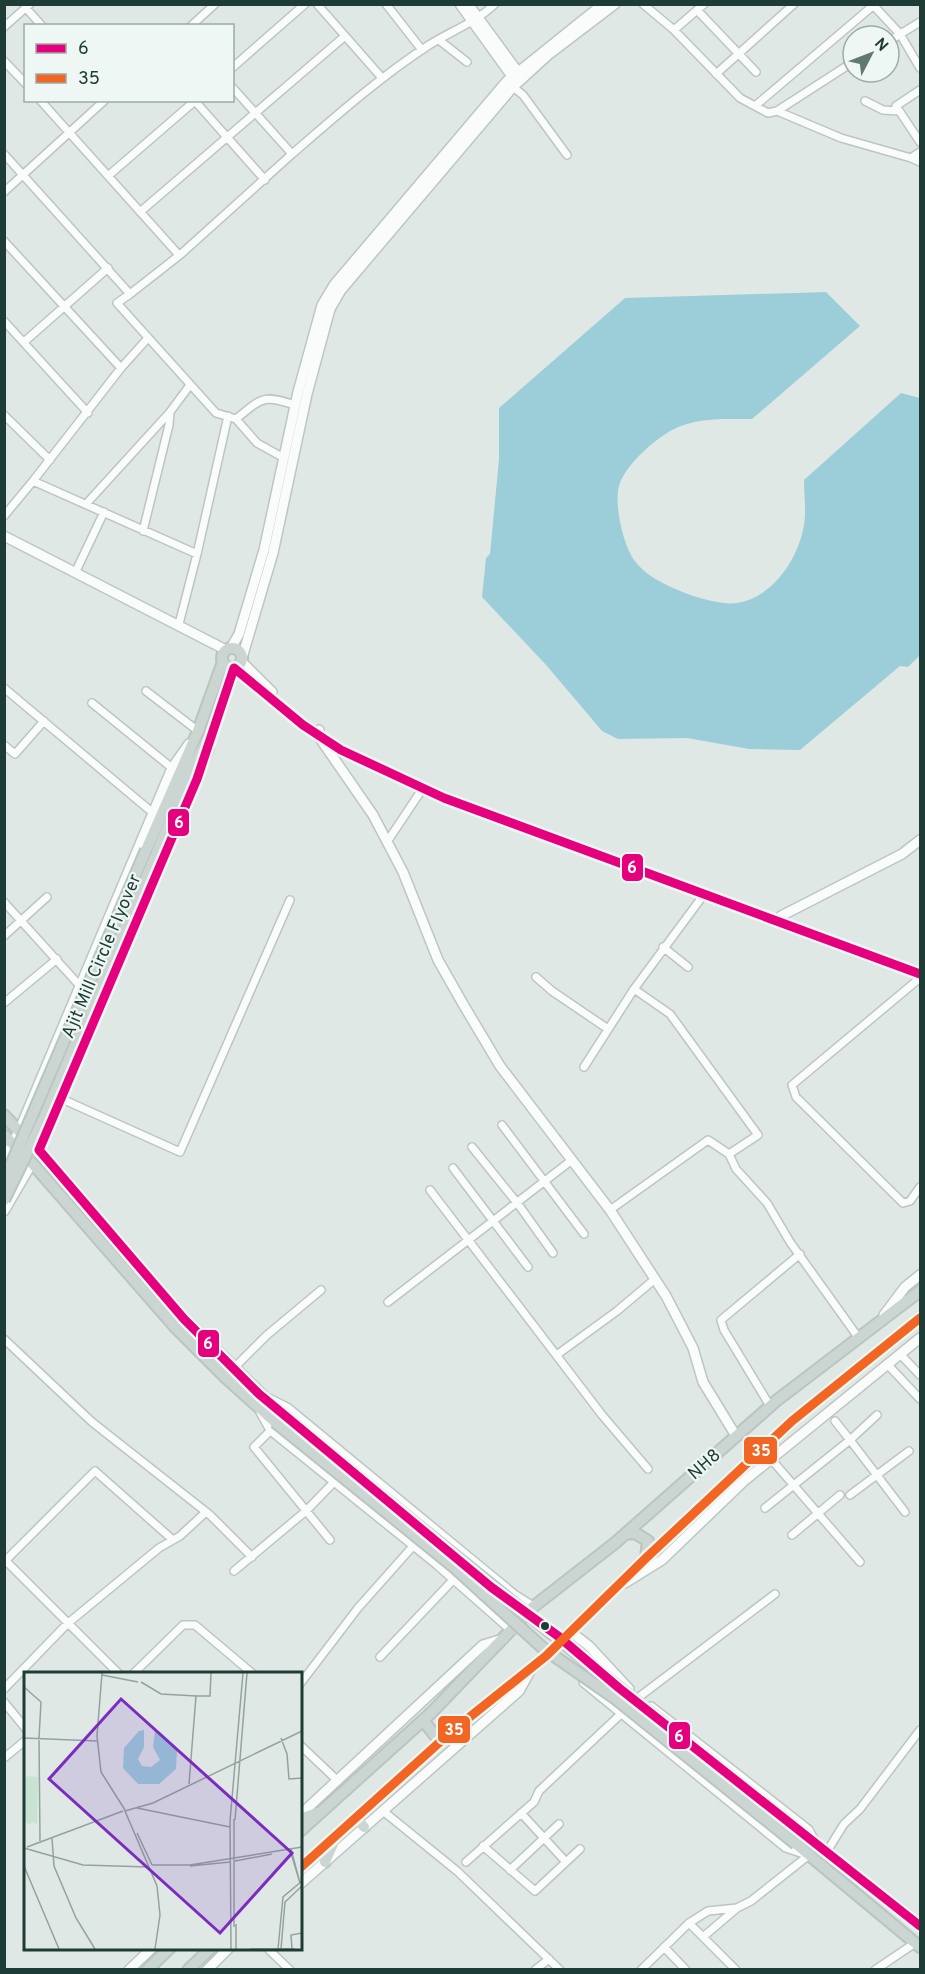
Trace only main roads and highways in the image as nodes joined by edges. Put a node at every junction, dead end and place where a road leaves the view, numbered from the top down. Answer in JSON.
{"nodes":[{"id":1,"x":226,"y":654,"type":"junction"},
{"id":2,"x":239,"y":663,"type":"junction"},
{"id":3,"x":151,"y":853,"type":"junction"},
{"id":4,"x":4,"y":1115,"type":"edge"},
{"id":5,"x":19,"y":1131,"type":"road end"},
{"id":6,"x":4,"y":1135,"type":"edge"},
{"id":7,"x":13,"y":1144,"type":"road end"},
{"id":8,"x":39,"y":1150,"type":"road end"},
{"id":9,"x":32,"y":1163,"type":"road end"},
{"id":10,"x":4,"y":1180,"type":"edge"},
{"id":11,"x":4,"y":1200,"type":"edge"},
{"id":12,"x":921,"y":1291,"type":"edge"},
{"id":13,"x":920,"y":1318,"type":"edge"},
{"id":14,"x":256,"y":1397,"type":"junction"},
{"id":15,"x":276,"y":1422,"type":"junction"},
{"id":16,"x":625,"y":1534,"type":"junction"},
{"id":17,"x":646,"y":1558,"type":"junction"},
{"id":18,"x":423,"y":1720,"type":"junction"},
{"id":19,"x":440,"y":1742,"type":"junction"},
{"id":20,"x":321,"y":1813,"type":"junction"},
{"id":21,"x":302,"y":1817,"type":"edge"},
{"id":22,"x":356,"y":1818,"type":"junction"},
{"id":23,"x":364,"y":1827,"type":"road end"},
{"id":24,"x":302,"y":1829,"type":"edge"},
{"id":25,"x":337,"y":1835,"type":"junction"},
{"id":26,"x":325,"y":1862,"type":"road end"},
{"id":27,"x":302,"y":1866,"type":"edge"},
{"id":28,"x":921,"y":1926,"type":"edge"},
{"id":29,"x":918,"y":1945,"type":"edge"},
{"id":30,"x":168,"y":1950,"type":"edge"},
{"id":31,"x":209,"y":1950,"type":"edge"},
{"id":32,"x":147,"y":1970,"type":"edge"},
{"id":33,"x":188,"y":1970,"type":"edge"}],
"edges":[{"from":1,"to":2,"type":"main road"},
{"from":1,"to":2,"type":"main road"},
{"from":1,"to":3,"type":"main road","name":"Ajit Mill Circle Flyover"},
{"from":2,"to":3,"type":"main road","name":"Ajit Mill Circle Flyover"},
{"from":3,"to":10,"type":"main road","name":"Ajit Mill Circle Flyover","bridge":true},
{"from":3,"to":11,"type":"main road","name":"Ajit Mill Circle Flyover","bridge":true},
{"from":4,"to":5,"type":"main road"},
{"from":6,"to":7,"type":"main road"},
{"from":8,"to":14,"type":"main road"},
{"from":9,"to":14,"type":"main road"},
{"from":12,"to":16,"type":"main road","name":"NH8"},
{"from":13,"to":17,"type":"main road","name":"NH8"},
{"from":14,"to":15,"type":"main road"},
{"from":15,"to":28,"type":"main road","bridge":true},
{"from":15,"to":29,"type":"main road","bridge":true},
{"from":16,"to":17,"type":"main road"},
{"from":16,"to":18,"type":"main road","name":"NH8"},
{"from":17,"to":19,"type":"main road","name":"NH8"},
{"from":18,"to":19,"type":"main road"},
{"from":18,"to":20,"type":"main road","name":"NH8"},
{"from":19,"to":22,"type":"main road","name":"NH8"},
{"from":20,"to":21,"type":"main road"},
{"from":20,"to":24,"type":"main road","name":"NH8"},
{"from":22,"to":23,"type":"main road"},
{"from":22,"to":25,"type":"main road","name":"NH8"},
{"from":25,"to":26,"type":"main road"},
{"from":25,"to":27,"type":"main road","name":"NH8"},
{"from":30,"to":32,"type":"main road"},
{"from":31,"to":33,"type":"main road"}]}
